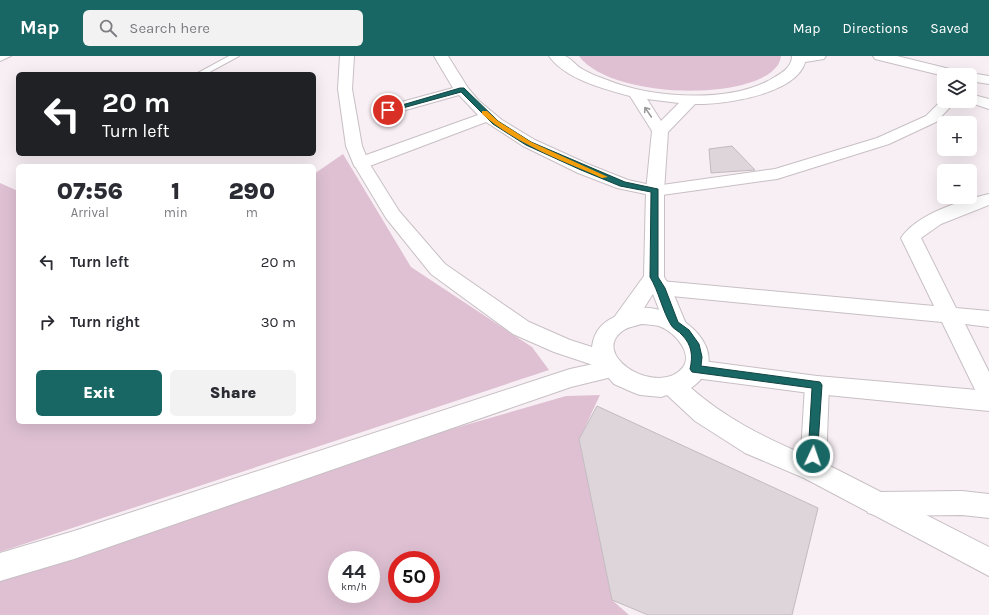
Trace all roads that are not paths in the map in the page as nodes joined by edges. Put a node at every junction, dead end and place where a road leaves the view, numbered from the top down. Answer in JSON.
{"nodes":[{"id":1,"x":7,"y":56,"type":"edge"},
{"id":2,"x":235,"y":56,"type":"edge"},
{"id":3,"x":347,"y":56,"type":"edge"},
{"id":4,"x":440,"y":56,"type":"edge"},
{"id":5,"x":556,"y":56,"type":"edge"},
{"id":6,"x":819,"y":56,"type":"edge"},
{"id":7,"x":880,"y":56,"type":"edge"},
{"id":8,"x":944,"y":56,"type":"edge"},
{"id":9,"x":799,"y":58,"type":"edge"},
{"id":10,"x":0,"y":59,"type":"edge"},
{"id":11,"x":950,"y":68,"type":"edge"},
{"id":12,"x":937,"y":71,"type":"edge"},
{"id":13,"x":204,"y":72,"type":"edge"},
{"id":14,"x":977,"y":78,"type":"edge"},
{"id":15,"x":989,"y":80,"type":"edge"},
{"id":16,"x":462,"y":90,"type":"junction"},
{"id":17,"x":635,"y":93,"type":"junction"},
{"id":18,"x":691,"y":99,"type":"junction"},
{"id":19,"x":977,"y":100,"type":"edge"},
{"id":20,"x":989,"y":104,"type":"edge"},
{"id":21,"x":942,"y":108,"type":"edge"},
{"id":22,"x":388,"y":110,"type":"dead end"},
{"id":23,"x":489,"y":116,"type":"junction"},
{"id":24,"x":660,"y":131,"type":"junction"},
{"id":25,"x":361,"y":163,"type":"junction"},
{"id":26,"x":655,"y":191,"type":"junction"},
{"id":27,"x":989,"y":198,"type":"edge"},
{"id":28,"x":657,"y":282,"type":"junction"},
{"id":29,"x":950,"y":316,"type":"junction"},
{"id":30,"x":624,"y":319,"type":"junction"},
{"id":31,"x":989,"y":319,"type":"edge"},
{"id":32,"x":675,"y":324,"type":"junction"},
{"id":33,"x":608,"y":365,"type":"junction"},
{"id":34,"x":695,"y":369,"type":"junction"},
{"id":35,"x":817,"y":385,"type":"junction"},
{"id":36,"x":673,"y":386,"type":"junction"},
{"id":37,"x":989,"y":395,"type":"edge"},
{"id":38,"x":989,"y":401,"type":"edge"},
{"id":39,"x":812,"y":470,"type":"junction"},
{"id":40,"x":878,"y":504,"type":"junction"},
{"id":41,"x":989,"y":506,"type":"edge"},
{"id":42,"x":989,"y":562,"type":"edge"},
{"id":43,"x":0,"y":567,"type":"edge"}],
"edges":[{"from":1,"to":10,"type":"lane"},
{"from":2,"to":13,"type":"lane"},
{"from":3,"to":25,"type":"street"},
{"from":4,"to":16,"type":"street"},
{"from":5,"to":17,"type":"street"},
{"from":6,"to":9,"type":"street"},
{"from":7,"to":12,"type":"street"},
{"from":8,"to":11,"type":"street"},
{"from":9,"to":18,"type":"street"},
{"from":14,"to":15,"type":"street"},
{"from":16,"to":22,"type":"street"},
{"from":16,"to":23,"type":"street"},
{"from":17,"to":18,"type":"street"},
{"from":24,"to":17,"type":"street","one_way":true},
{"from":18,"to":24,"type":"street"},
{"from":19,"to":20,"type":"street"},
{"from":21,"to":26,"type":"street"},
{"from":23,"to":25,"type":"street"},
{"from":23,"to":26,"type":"street"},
{"from":24,"to":26,"type":"street"},
{"from":25,"to":33,"type":"street"},
{"from":26,"to":28,"type":"street"},
{"from":27,"to":29,"type":"street"},
{"from":28,"to":29,"type":"street"},
{"from":28,"to":30,"type":"street"},
{"from":28,"to":32,"type":"street"},
{"from":29,"to":31,"type":"street"},
{"from":29,"to":37,"type":"street"},
{"from":30,"to":32,"type":"street"},
{"from":30,"to":33,"type":"street"},
{"from":32,"to":34,"type":"street"},
{"from":33,"to":36,"type":"street"},
{"from":33,"to":43,"type":"street"},
{"from":34,"to":35,"type":"street"},
{"from":34,"to":36,"type":"street"},
{"from":35,"to":38,"type":"street"},
{"from":35,"to":39,"type":"street"},
{"from":36,"to":39,"type":"street"},
{"from":39,"to":40,"type":"street"},
{"from":40,"to":41,"type":"street"},
{"from":40,"to":42,"type":"street"}]}
